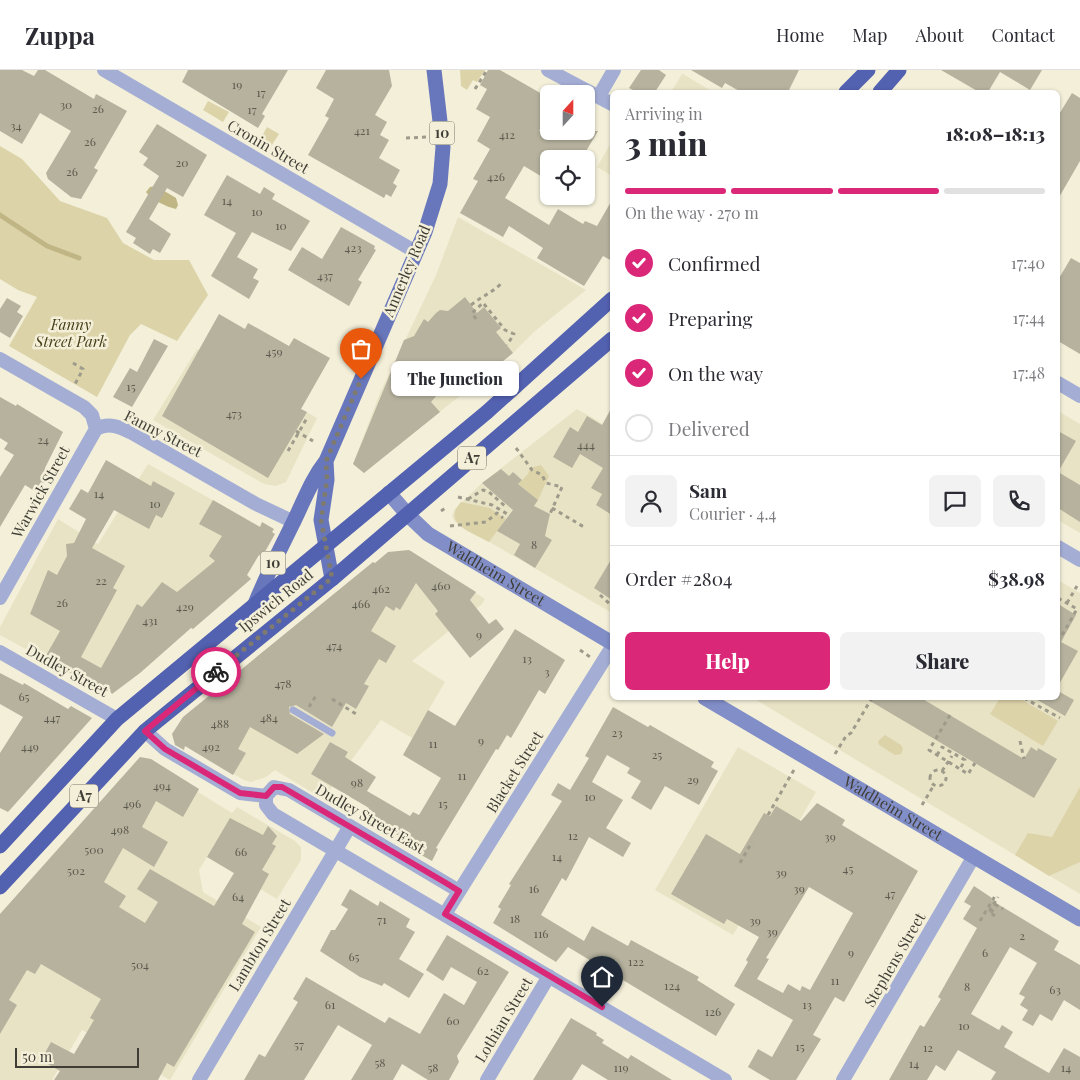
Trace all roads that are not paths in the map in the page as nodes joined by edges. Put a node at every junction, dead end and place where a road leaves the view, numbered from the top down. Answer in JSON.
{"nodes":[{"id":1,"x":104,"y":70,"type":"edge"},
{"id":2,"x":434,"y":70,"type":"edge"},
{"id":3,"x":548,"y":70,"type":"edge"},
{"id":4,"x":614,"y":70,"type":"edge"},
{"id":5,"x":868,"y":70,"type":"edge"},
{"id":6,"x":899,"y":70,"type":"edge"},
{"id":7,"x":848,"y":90,"type":"edge"},
{"id":8,"x":882,"y":90,"type":"edge"},
{"id":9,"x":598,"y":96,"type":"junction"},
{"id":10,"x":610,"y":103,"type":"edge"},
{"id":11,"x":416,"y":252,"type":"junction"},
{"id":12,"x":610,"y":301,"type":"edge"},
{"id":13,"x":610,"y":341,"type":"edge"},
{"id":14,"x":0,"y":360,"type":"edge"},
{"id":15,"x":1060,"y":384,"type":"edge"},
{"id":16,"x":1080,"y":396,"type":"edge"},
{"id":17,"x":96,"y":428,"type":"junction"},
{"id":18,"x":326,"y":461,"type":"junction"},
{"id":19,"x":389,"y":493,"type":"junction"},
{"id":20,"x":407,"y":514,"type":"junction"},
{"id":21,"x":294,"y":522,"type":"junction"},
{"id":22,"x":325,"y":547,"type":"junction"},
{"id":23,"x":1060,"y":548,"type":"edge"},
{"id":24,"x":1080,"y":560,"type":"edge"},
{"id":25,"x":332,"y":578,"type":"junction"},
{"id":26,"x":0,"y":598,"type":"edge"},
{"id":27,"x":255,"y":604,"type":"junction"},
{"id":28,"x":610,"y":642,"type":"edge"},
{"id":29,"x":610,"y":650,"type":"edge"},
{"id":30,"x":0,"y":652,"type":"edge"},
{"id":31,"x":707,"y":700,"type":"edge"},
{"id":32,"x":293,"y":710,"type":"dead end"},
{"id":33,"x":117,"y":719,"type":"junction"},
{"id":34,"x":145,"y":731,"type":"junction"},
{"id":35,"x":332,"y":733,"type":"dead end"},
{"id":36,"x":266,"y":796,"type":"junction"},
{"id":37,"x":350,"y":826,"type":"junction"},
{"id":38,"x":0,"y":846,"type":"edge"},
{"id":39,"x":336,"y":850,"type":"junction"},
{"id":40,"x":974,"y":856,"type":"junction"},
{"id":41,"x":0,"y":887,"type":"edge"},
{"id":42,"x":459,"y":891,"type":"junction"},
{"id":43,"x":445,"y":914,"type":"junction"},
{"id":44,"x":1080,"y":919,"type":"edge"},
{"id":45,"x":549,"y":976,"type":"junction"},
{"id":46,"x":199,"y":1080,"type":"edge"},
{"id":47,"x":487,"y":1080,"type":"edge"},
{"id":48,"x":725,"y":1080,"type":"edge"},
{"id":49,"x":843,"y":1080,"type":"edge"}],
"edges":[{"from":1,"to":11,"type":"street","name":"Cronin Street"},
{"from":2,"to":11,"type":"main road","name":"Annerley Road","number":"10"},
{"from":3,"to":9,"type":"street"},
{"from":4,"to":9,"type":"street"},
{"from":5,"to":7,"type":"highway"},
{"from":6,"to":8,"type":"highway"},
{"from":9,"to":10,"type":"street"},
{"from":11,"to":18,"type":"main road","name":"Annerley Road","number":"10"},
{"from":12,"to":19,"type":"highway","name":"Ipswich Road","number":"A7"},
{"from":13,"to":20,"type":"highway","name":"Ipswich Road","number":"A7"},
{"from":14,"to":17,"type":"street"},
{"from":15,"to":16,"type":"street"},
{"from":17,"to":21,"type":"street","name":"Fanny Street"},
{"from":17,"to":26,"type":"street","name":"Warwick Street"},
{"from":18,"to":21,"type":"main road","name":"Annerley Road","number":"10"},
{"from":18,"to":22,"type":"main road","name":"Annerley Road","number":"10"},
{"from":19,"to":20,"type":"street","name":"Waldheim Street"},
{"from":19,"to":22,"type":"highway","name":"Ipswich Road","number":"A7"},
{"from":20,"to":25,"type":"highway","name":"Ipswich Road","number":"A7"},
{"from":20,"to":28,"type":"street","name":"Waldheim Street"},
{"from":21,"to":27,"type":"main road","name":"Annerley Road","number":"10"},
{"from":22,"to":25,"type":"main road","name":"Annerley Road","number":"10"},
{"from":22,"to":27,"type":"highway","name":"Ipswich Road","number":"A7"},
{"from":23,"to":24,"type":"street"},
{"from":25,"to":34,"type":"highway","name":"Ipswich Road","number":"A7"},
{"from":27,"to":33,"type":"highway","name":"Ipswich Road","number":"A7"},
{"from":29,"to":42,"type":"street","name":"Blacket Street"},
{"from":30,"to":33,"type":"street","name":"Dudley Street"},
{"from":31,"to":40,"type":"street","name":"Waldheim Street"},
{"from":32,"to":35,"type":"lane"},
{"from":33,"to":38,"type":"highway","name":"Ipswich Road","number":"A7"},
{"from":34,"to":36,"type":"street","name":"Dudley Street East"},
{"from":34,"to":41,"type":"highway","name":"Ipswich Road","number":"A7"},
{"from":36,"to":37,"type":"street","name":"Dudley Street East"},
{"from":36,"to":39,"type":"street"},
{"from":37,"to":39,"type":"street","name":"Lambton Street"},
{"from":37,"to":42,"type":"street","name":"Dudley Street East"},
{"from":39,"to":43,"type":"street"},
{"from":39,"to":46,"type":"street","name":"Lambton Street"},
{"from":40,"to":44,"type":"street","name":"Waldheim Street"},
{"from":40,"to":49,"type":"street","name":"Stephens Street"},
{"from":42,"to":43,"type":"street","name":"Blacket Street"},
{"from":43,"to":45,"type":"street"},
{"from":45,"to":47,"type":"street","name":"Lothian Street"},
{"from":45,"to":48,"type":"street"}]}
